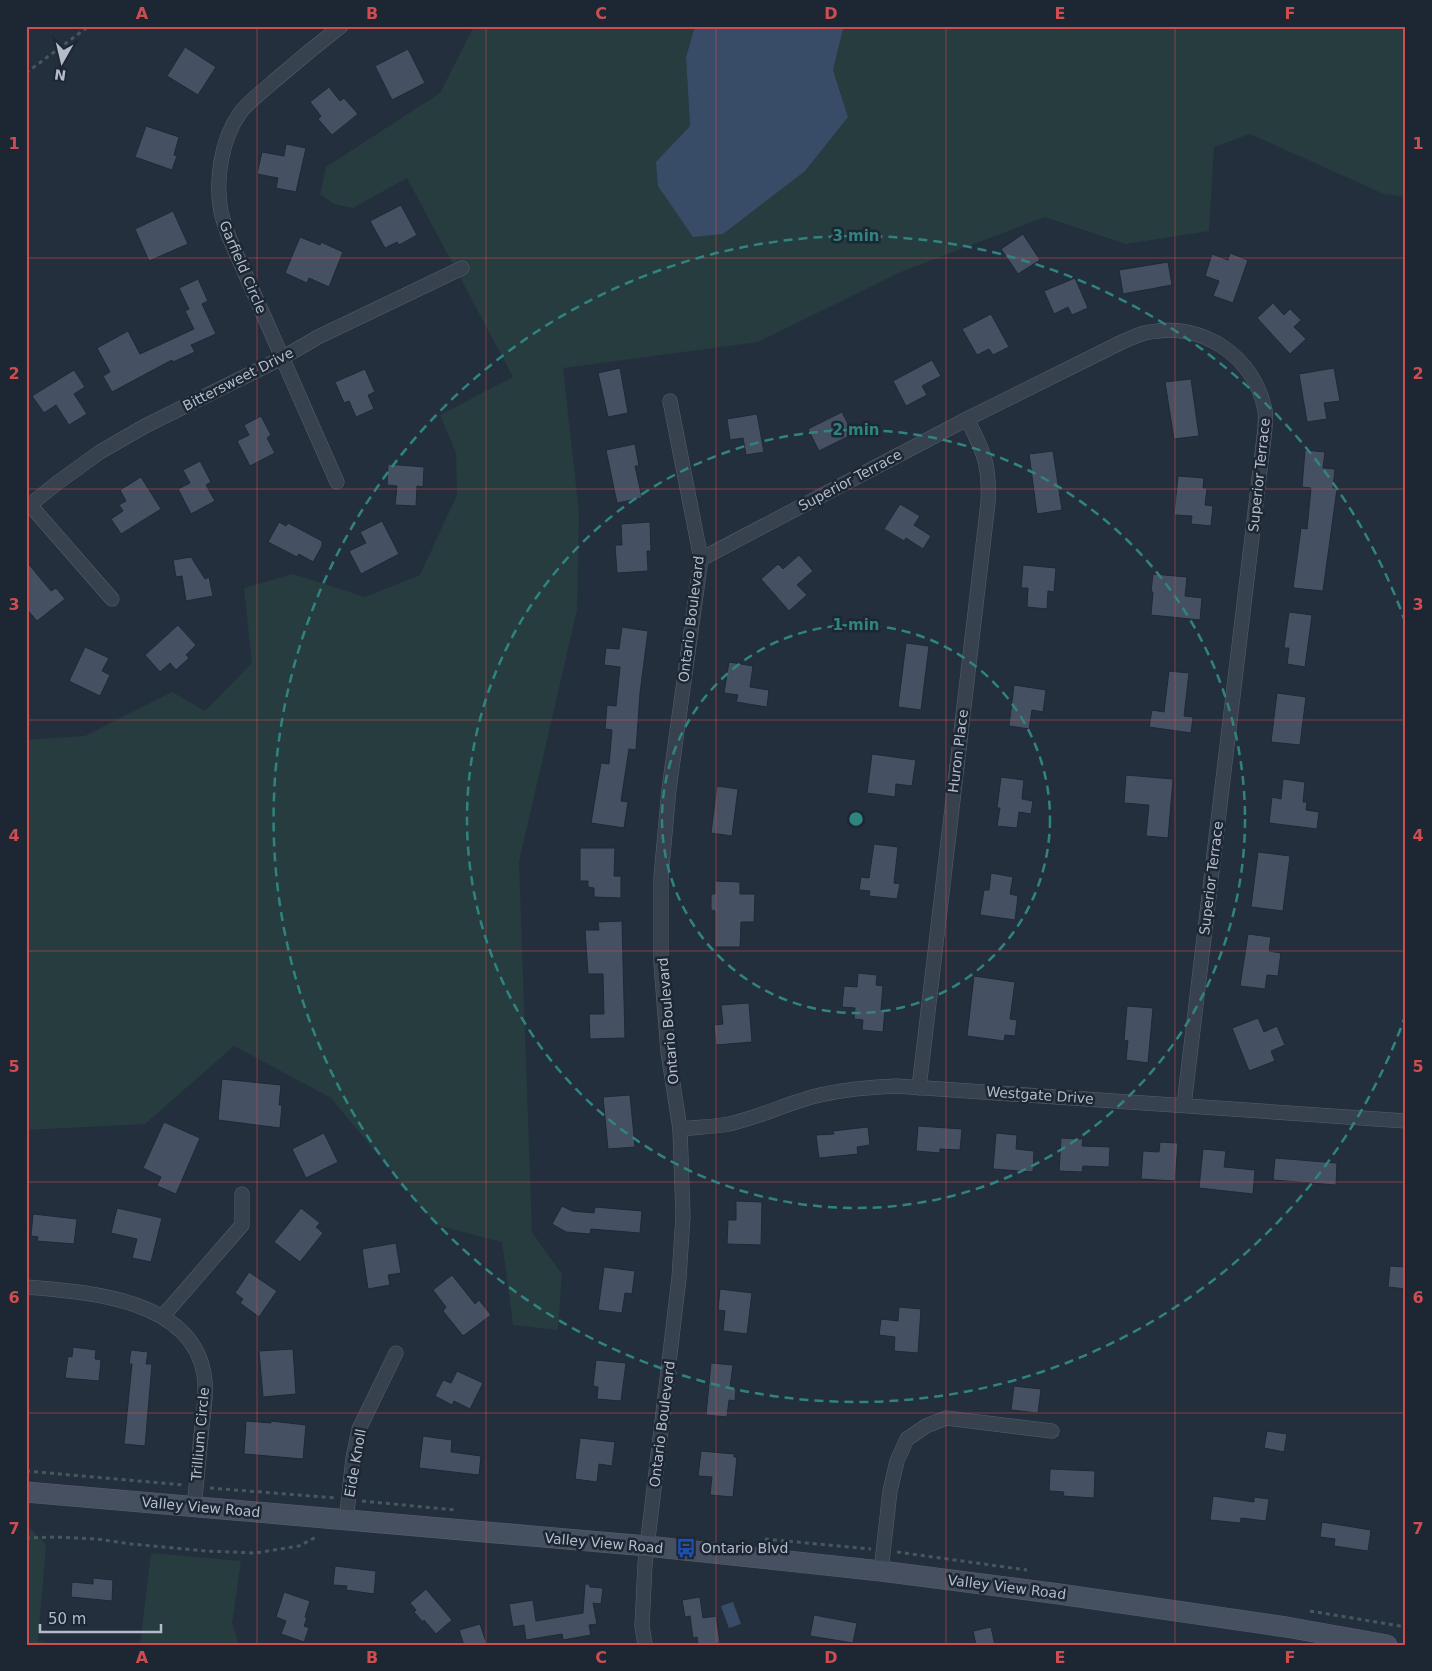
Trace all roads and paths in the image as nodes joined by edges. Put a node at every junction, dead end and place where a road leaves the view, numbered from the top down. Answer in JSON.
{"nodes":[{"id":1,"x":89,"y":26,"type":"edge"},
{"id":2,"x":341,"y":26,"type":"edge"},
{"id":3,"x":26,"y":73,"type":"edge"},
{"id":4,"x":462,"y":268,"type":"dead end"},
{"id":5,"x":282,"y":358,"type":"junction"},
{"id":6,"x":670,"y":401,"type":"dead end"},
{"id":7,"x":967,"y":419,"type":"junction"},
{"id":8,"x":337,"y":482,"type":"dead end"},
{"id":9,"x":28,"y":507,"type":"edge"},
{"id":10,"x":701,"y":559,"type":"junction"},
{"id":11,"x":112,"y":599,"type":"dead end"},
{"id":12,"x":919,"y":1088,"type":"junction"},
{"id":13,"x":1184,"y":1104,"type":"junction"},
{"id":14,"x":1406,"y":1121,"type":"edge"},
{"id":15,"x":680,"y":1129,"type":"junction"},
{"id":16,"x":242,"y":1194,"type":"dead end"},
{"id":17,"x":26,"y":1286,"type":"edge"},
{"id":18,"x":163,"y":1316,"type":"junction"},
{"id":19,"x":396,"y":1353,"type":"dead end"},
{"id":20,"x":1052,"y":1431,"type":"dead end"},
{"id":21,"x":26,"y":1492,"type":"edge"},
{"id":22,"x":332,"y":1498,"type":"dead end"},
{"id":23,"x":194,"y":1507,"type":"junction"},
{"id":24,"x":337,"y":1520,"type":"junction"},
{"id":25,"x":26,"y":1538,"type":"edge"},
{"id":26,"x":647,"y":1546,"type":"junction"},
{"id":27,"x":881,"y":1571,"type":"junction"},
{"id":28,"x":645,"y":1645,"type":"edge"},
{"id":29,"x":1387,"y":1645,"type":"edge"}],
"edges":[{"from":1,"to":3,"type":"path"},
{"from":2,"to":5,"type":"street","name":"Garfield Circle"},
{"from":4,"to":5,"type":"street","name":"Bittersweet Drive"},
{"from":5,"to":8,"type":"street","name":"Garfield Circle"},
{"from":5,"to":9,"type":"street","name":"Bittersweet Drive"},
{"from":6,"to":10,"type":"street","name":"Ontario Boulevard"},
{"from":7,"to":10,"type":"street","name":"Superior Terrace"},
{"from":7,"to":12,"type":"street","name":"Huron Place"},
{"from":7,"to":13,"type":"street","name":"Superior Terrace"},
{"from":9,"to":11,"type":"street"},
{"from":10,"to":15,"type":"street","name":"Ontario Boulevard"},
{"from":12,"to":13,"type":"street","name":"Westgate Drive"},
{"from":12,"to":15,"type":"street","name":"Westgate Drive"},
{"from":13,"to":14,"type":"street","name":"Westgate Drive"},
{"from":15,"to":26,"type":"street","name":"Ontario Boulevard"},
{"from":16,"to":18,"type":"street"},
{"from":17,"to":18,"type":"street","name":"Trillium Circle"},
{"from":18,"to":23,"type":"street","name":"Trillium Circle"},
{"from":19,"to":24,"type":"street","name":"Eide Knoll"},
{"from":20,"to":27,"type":"street"},
{"from":21,"to":23,"type":"main road","name":"Valley View Road"},
{"from":22,"to":24,"type":"path"},
{"from":23,"to":24,"type":"main road","name":"Valley View Road"},
{"from":24,"to":25,"type":"path"},
{"from":24,"to":26,"type":"main road","name":"Valley View Road"},
{"from":26,"to":27,"type":"main road","name":"Valley View Road"},
{"from":26,"to":28,"type":"street","name":"Ontario Boulevard"},
{"from":27,"to":29,"type":"main road","name":"Valley View Road"}]}
